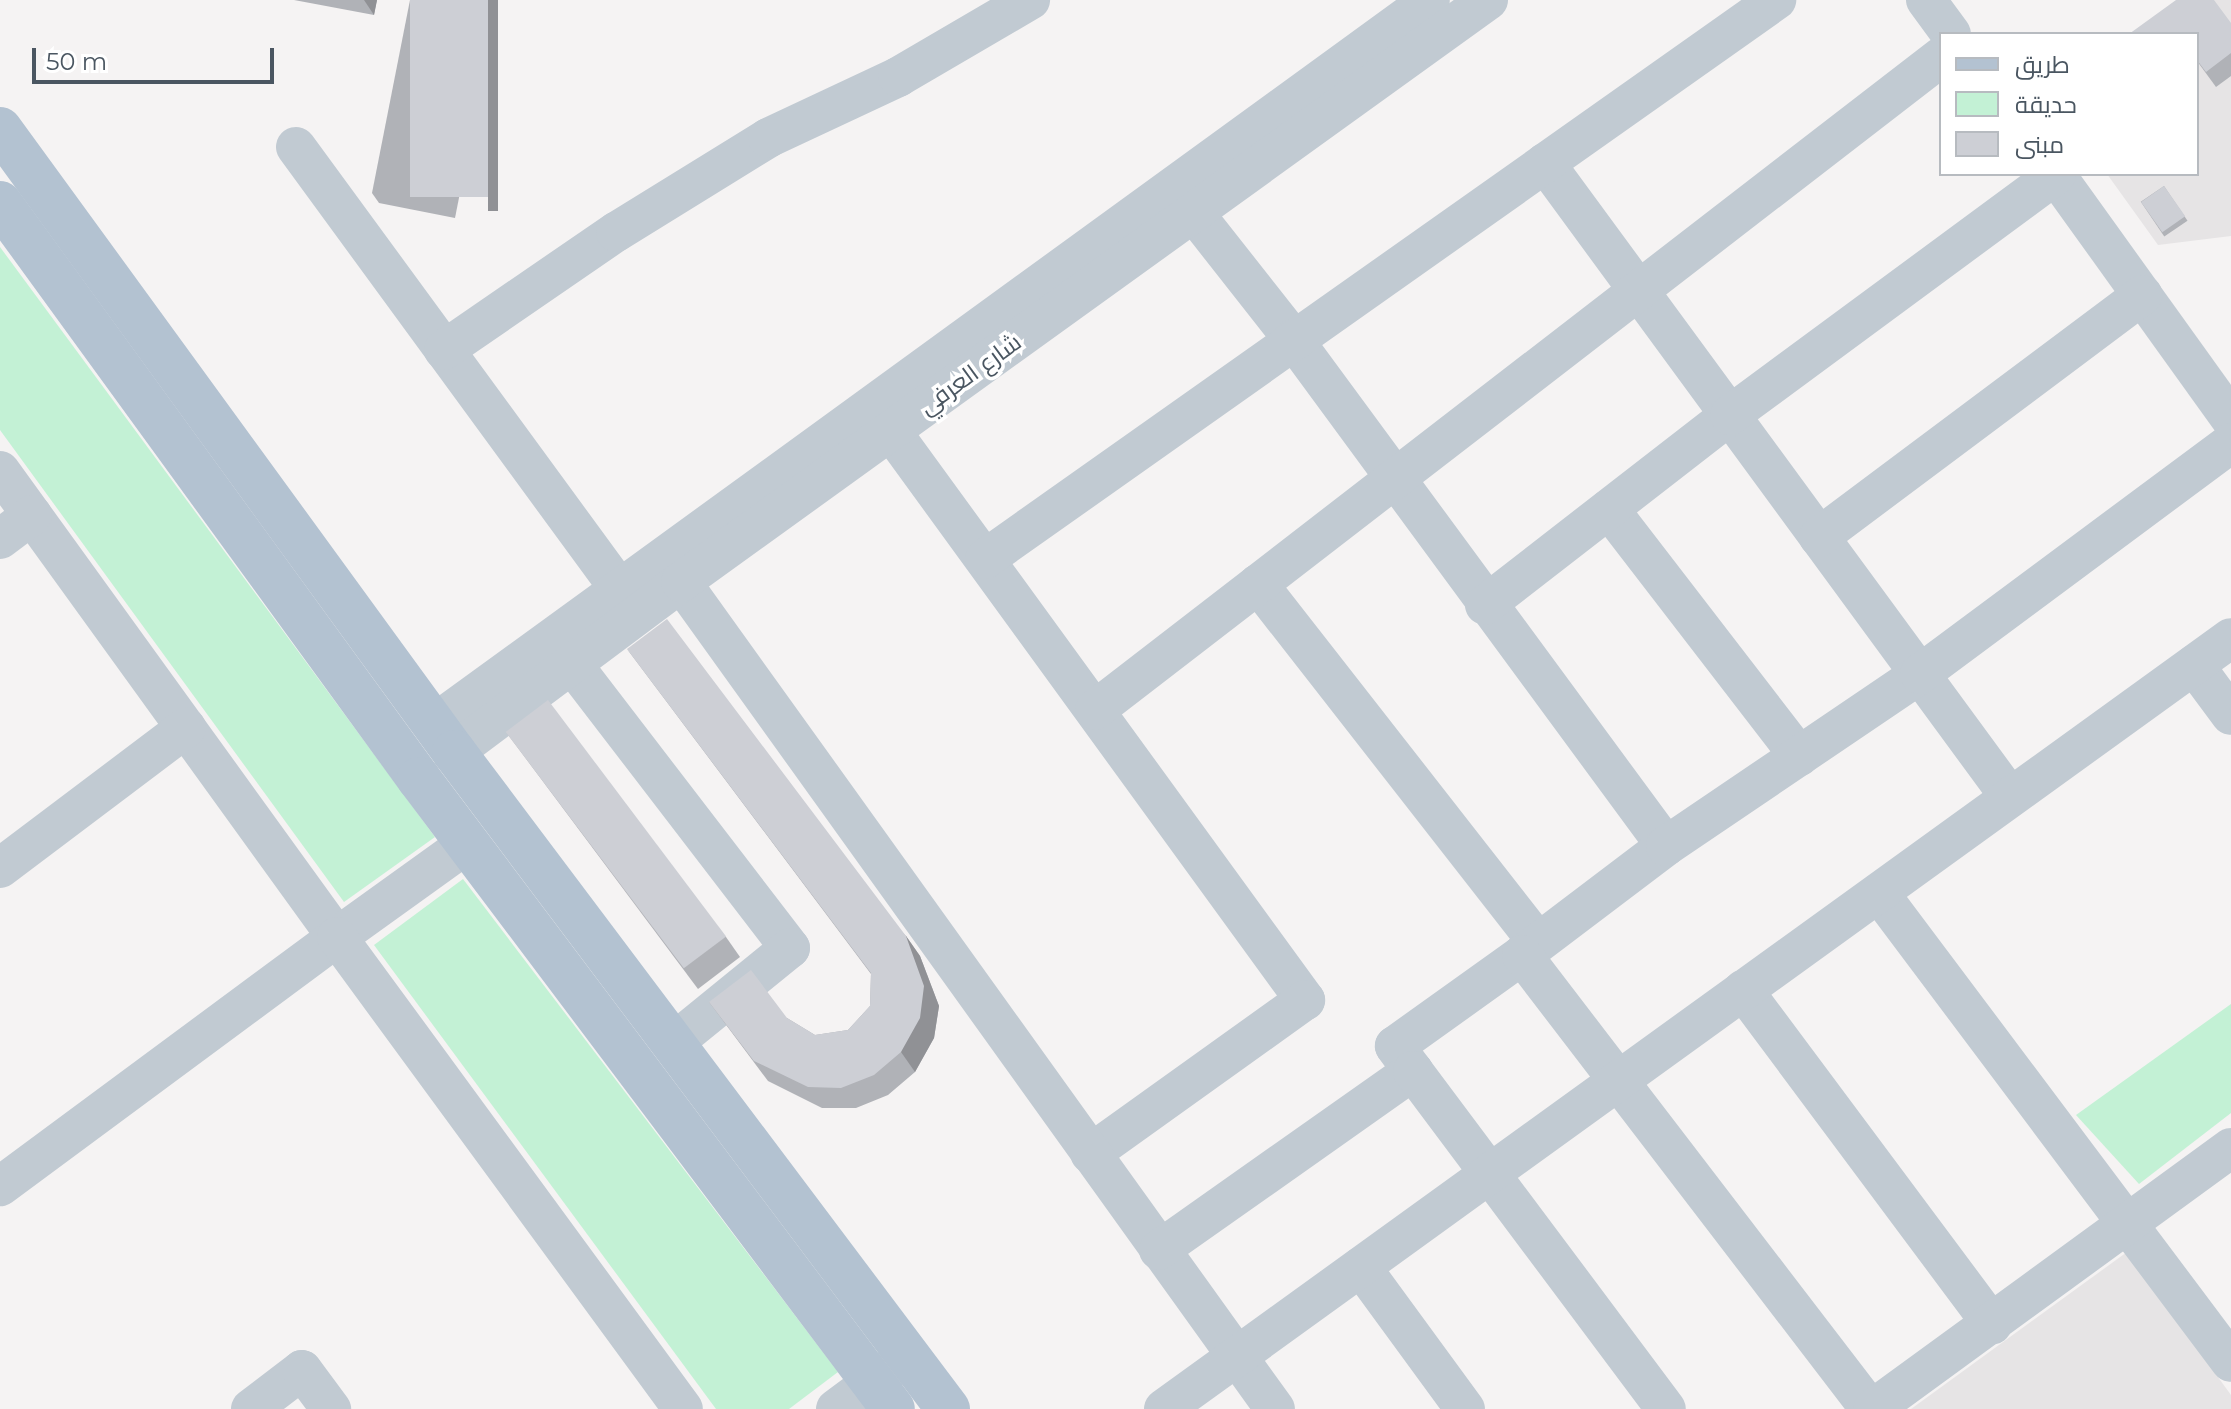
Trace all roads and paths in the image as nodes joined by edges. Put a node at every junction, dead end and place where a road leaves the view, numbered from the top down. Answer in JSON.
{"nodes":[{"id":1,"x":1030,"y":0,"type":"edge"},
{"id":2,"x":1430,"y":0,"type":"edge"},
{"id":3,"x":1488,"y":0,"type":"edge"},
{"id":4,"x":1776,"y":0,"type":"edge"},
{"id":5,"x":1926,"y":0,"type":"edge"},
{"id":6,"x":1950,"y":32,"type":"edge"},
{"id":7,"x":1939,"y":59,"type":"edge"},
{"id":8,"x":0,"y":129,"type":"edge"},
{"id":9,"x":296,"y":147,"type":"dead end"},
{"id":10,"x":1545,"y":163,"type":"junction"},
{"id":11,"x":2055,"y":176,"type":"edge"},
{"id":12,"x":2057,"y":176,"type":"edge"},
{"id":13,"x":0,"y":203,"type":"edge"},
{"id":14,"x":1194,"y":213,"type":"junction"},
{"id":15,"x":1639,"y":291,"type":"junction"},
{"id":16,"x":2142,"y":295,"type":"junction"},
{"id":17,"x":1293,"y":339,"type":"junction"},
{"id":18,"x":444,"y":350,"type":"junction"},
{"id":19,"x":1730,"y":415,"type":"junction"},
{"id":20,"x":2231,"y":419,"type":"edge"},
{"id":21,"x":891,"y":431,"type":"junction"},
{"id":22,"x":2231,"y":443,"type":"edge"},
{"id":23,"x":0,"y":471,"type":"edge"},
{"id":24,"x":1396,"y":478,"type":"junction"},
{"id":25,"x":1609,"y":509,"type":"junction"},
{"id":26,"x":32,"y":515,"type":"junction"},
{"id":27,"x":1819,"y":537,"type":"junction"},
{"id":28,"x":0,"y":539,"type":"edge"},
{"id":29,"x":985,"y":559,"type":"junction"},
{"id":30,"x":671,"y":568,"type":"junction"},
{"id":31,"x":1258,"y":584,"type":"junction"},
{"id":32,"x":618,"y":587,"type":"junction"},
{"id":33,"x":1485,"y":605,"type":"junction"},
{"id":34,"x":2231,"y":638,"type":"edge"},
{"id":35,"x":572,"y":664,"type":"junction"},
{"id":36,"x":2194,"y":665,"type":"junction"},
{"id":37,"x":1920,"y":674,"type":"junction"},
{"id":38,"x":1095,"y":710,"type":"junction"},
{"id":39,"x":2231,"y":715,"type":"edge"},
{"id":40,"x":186,"y":728,"type":"junction"},
{"id":41,"x":444,"y":738,"type":"junction"},
{"id":42,"x":1799,"y":756,"type":"junction"},
{"id":43,"x":2010,"y":797,"type":"junction"},
{"id":44,"x":468,"y":843,"type":"junction"},
{"id":45,"x":1666,"y":846,"type":"junction"},
{"id":46,"x":0,"y":868,"type":"edge"},
{"id":47,"x":1879,"y":893,"type":"junction"},
{"id":48,"x":337,"y":937,"type":"junction"},
{"id":49,"x":1529,"y":947,"type":"junction"},
{"id":50,"x":1743,"y":990,"type":"junction"},
{"id":51,"x":673,"y":1043,"type":"junction"},
{"id":52,"x":1413,"y":1071,"type":"junction"},
{"id":53,"x":1618,"y":1081,"type":"junction"},
{"id":54,"x":2231,"y":1148,"type":"edge"},
{"id":55,"x":1090,"y":1154,"type":"junction"},
{"id":56,"x":1490,"y":1174,"type":"junction"},
{"id":57,"x":0,"y":1186,"type":"edge"},
{"id":58,"x":2129,"y":1226,"type":"junction"},
{"id":59,"x":1159,"y":1250,"type":"junction"},
{"id":60,"x":1361,"y":1267,"type":"junction"},
{"id":61,"x":1992,"y":1324,"type":"junction"},
{"id":62,"x":908,"y":1355,"type":"junction"},
{"id":63,"x":1236,"y":1357,"type":"junction"},
{"id":64,"x":2231,"y":1362,"type":"edge"},
{"id":65,"x":883,"y":1396,"type":"edge"},
{"id":66,"x":251,"y":1409,"type":"edge"},
{"id":67,"x":331,"y":1409,"type":"edge"},
{"id":68,"x":683,"y":1409,"type":"edge"},
{"id":69,"x":836,"y":1409,"type":"edge"},
{"id":70,"x":948,"y":1409,"type":"edge"},
{"id":71,"x":1164,"y":1409,"type":"edge"},
{"id":72,"x":1275,"y":1409,"type":"edge"},
{"id":73,"x":1465,"y":1409,"type":"edge"},
{"id":74,"x":1666,"y":1409,"type":"edge"},
{"id":75,"x":1872,"y":1409,"type":"edge"}],
"edges":[{"from":1,"to":18,"type":"street"},
{"from":2,"to":30,"type":"street","name":"شارع العرفي"},
{"from":3,"to":14,"type":"street","name":"شارع العرفي"},
{"from":4,"to":10,"type":"street"},
{"from":5,"to":6,"type":"street"},
{"from":7,"to":15,"type":"street"},
{"from":8,"to":41,"type":"main road"},
{"from":9,"to":18,"type":"street"},
{"from":10,"to":15,"type":"street"},
{"from":10,"to":17,"type":"street"},
{"from":11,"to":19,"type":"street"},
{"from":12,"to":16,"type":"street"},
{"from":13,"to":44,"type":"main road"},
{"from":14,"to":17,"type":"street"},
{"from":14,"to":21,"type":"street","name":"شارع العرفي"},
{"from":15,"to":19,"type":"street"},
{"from":15,"to":24,"type":"street"},
{"from":16,"to":20,"type":"street"},
{"from":16,"to":27,"type":"street"},
{"from":17,"to":24,"type":"street"},
{"from":17,"to":29,"type":"street"},
{"from":18,"to":32,"type":"street"},
{"from":19,"to":25,"type":"street"},
{"from":19,"to":27,"type":"street"},
{"from":21,"to":29,"type":"street"},
{"from":21,"to":30,"type":"street","name":"شارع العرفي"},
{"from":22,"to":37,"type":"street"},
{"from":23,"to":26,"type":"street"},
{"from":24,"to":31,"type":"street"},
{"from":24,"to":33,"type":"street"},
{"from":25,"to":33,"type":"street"},
{"from":25,"to":42,"type":"street"},
{"from":26,"to":28,"type":"street"},
{"from":26,"to":40,"type":"street"},
{"from":27,"to":37,"type":"street"},
{"from":29,"to":38,"type":"street"},
{"from":30,"to":32,"type":"street","name":"شارع العرفي"},
{"from":30,"to":35,"type":"street","name":"شارع العرفي"},
{"from":30,"to":55,"type":"street"},
{"from":31,"to":38,"type":"street"},
{"from":31,"to":49,"type":"street"},
{"from":32,"to":41,"type":"street","name":"شارع العرفي"},
{"from":33,"to":45,"type":"street"},
{"from":34,"to":36,"type":"street"},
{"from":35,"to":41,"type":"street","name":"شارع العرفي"},
{"from":35,"to":51,"type":"street"},
{"from":36,"to":39,"type":"street"},
{"from":36,"to":43,"type":"street"},
{"from":37,"to":42,"type":"street"},
{"from":37,"to":43,"type":"street"},
{"from":38,"to":55,"type":"street"},
{"from":40,"to":46,"type":"street"},
{"from":40,"to":48,"type":"street"},
{"from":41,"to":51,"type":"main road"},
{"from":42,"to":45,"type":"street"},
{"from":43,"to":47,"type":"street"},
{"from":44,"to":48,"type":"street"},
{"from":44,"to":65,"type":"main road"},
{"from":45,"to":49,"type":"street"},
{"from":47,"to":50,"type":"street"},
{"from":47,"to":58,"type":"street"},
{"from":48,"to":57,"type":"street"},
{"from":48,"to":68,"type":"street"},
{"from":49,"to":52,"type":"street"},
{"from":49,"to":53,"type":"street"},
{"from":50,"to":53,"type":"street"},
{"from":50,"to":61,"type":"street"},
{"from":51,"to":62,"type":"main road"},
{"from":52,"to":56,"type":"street"},
{"from":52,"to":59,"type":"street"},
{"from":53,"to":56,"type":"street"},
{"from":53,"to":75,"type":"street"},
{"from":54,"to":58,"type":"street"},
{"from":55,"to":59,"type":"street"},
{"from":56,"to":60,"type":"street"},
{"from":56,"to":74,"type":"street"},
{"from":58,"to":61,"type":"street"},
{"from":58,"to":64,"type":"street"},
{"from":59,"to":63,"type":"street"},
{"from":60,"to":63,"type":"street"},
{"from":60,"to":73,"type":"street"},
{"from":61,"to":75,"type":"street"},
{"from":62,"to":65,"type":"street"},
{"from":62,"to":70,"type":"main road"},
{"from":63,"to":71,"type":"street"},
{"from":63,"to":72,"type":"street"},
{"from":65,"to":69,"type":"street"},
{"from":66,"to":67,"type":"street"}]}
